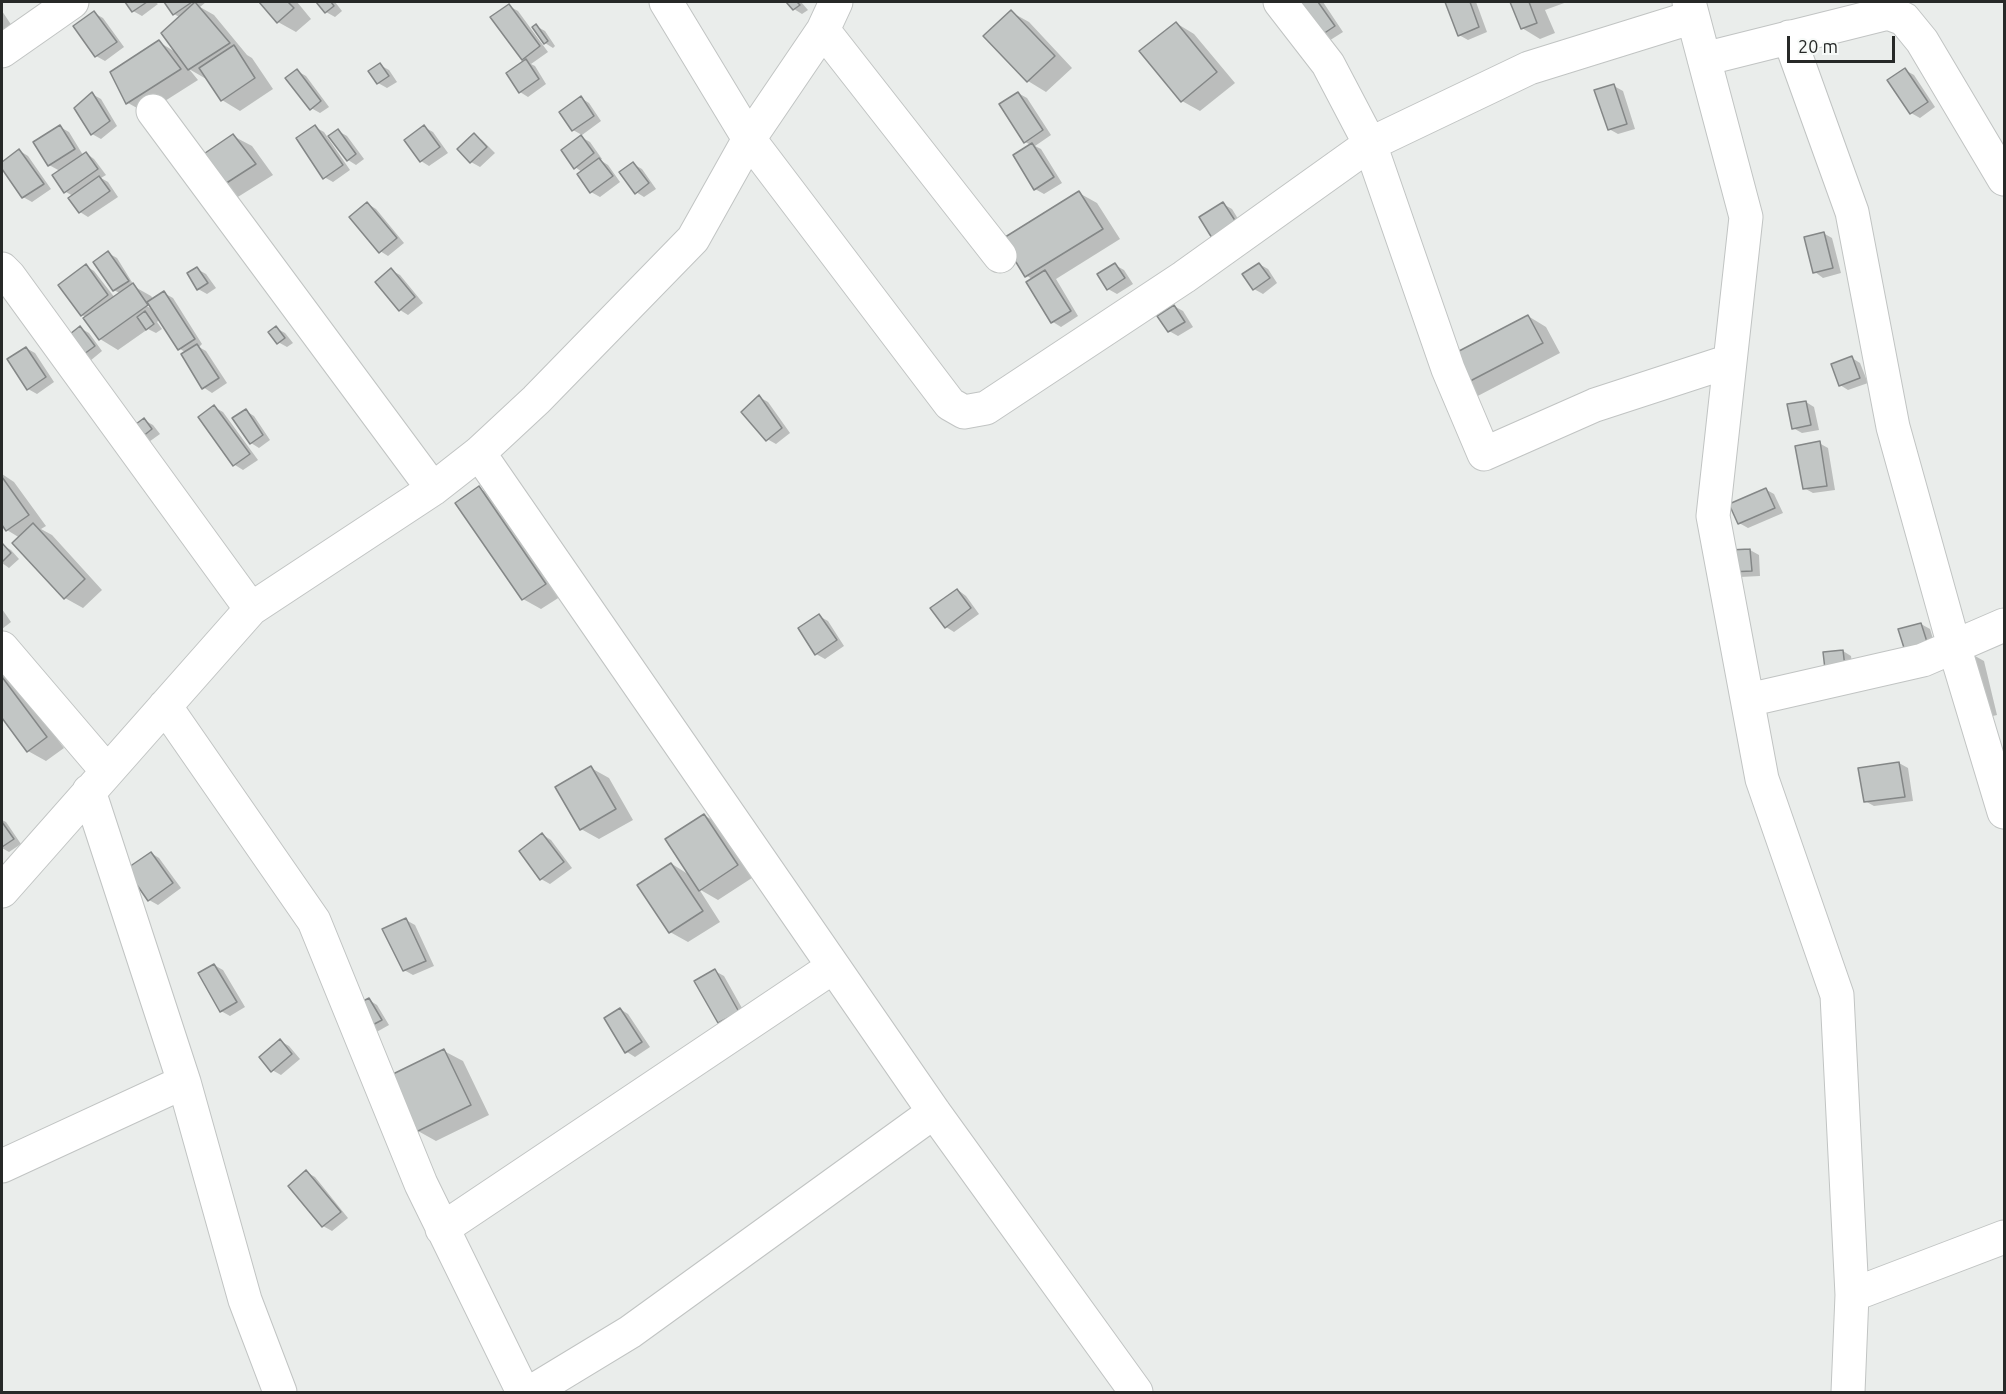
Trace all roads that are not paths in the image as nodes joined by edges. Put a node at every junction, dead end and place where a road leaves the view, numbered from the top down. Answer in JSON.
{"nodes":[{"id":1,"x":72,"y":2,"type":"edge"},
{"id":2,"x":666,"y":2,"type":"edge"},
{"id":3,"x":1280,"y":2,"type":"edge"},
{"id":4,"x":1691,"y":9,"type":"edge"},
{"id":5,"x":829,"y":16,"type":"edge"},
{"id":6,"x":1789,"y":37,"type":"junction"},
{"id":7,"x":2,"y":51,"type":"edge"},
{"id":8,"x":1704,"y":59,"type":"junction"},
{"id":9,"x":153,"y":111,"type":"dead end"},
{"id":10,"x":749,"y":139,"type":"junction"},
{"id":11,"x":1370,"y":144,"type":"junction"},
{"id":12,"x":2004,"y":178,"type":"edge"},
{"id":13,"x":1000,"y":256,"type":"dead end"},
{"id":14,"x":2,"y":269,"type":"edge"},
{"id":15,"x":1731,"y":361,"type":"junction"},
{"id":16,"x":479,"y":453,"type":"junction"},
{"id":17,"x":433,"y":489,"type":"junction"},
{"id":18,"x":251,"y":609,"type":"junction"},
{"id":19,"x":2004,"y":626,"type":"edge"},
{"id":20,"x":1954,"y":646,"type":"junction"},
{"id":21,"x":2,"y":648,"type":"edge"},
{"id":22,"x":1748,"y":700,"type":"junction"},
{"id":23,"x":165,"y":706,"type":"junction"},
{"id":24,"x":98,"y":781,"type":"junction"},
{"id":25,"x":2004,"y":812,"type":"edge"},
{"id":26,"x":2,"y":891,"type":"edge"},
{"id":27,"x":833,"y":967,"type":"junction"},
{"id":28,"x":184,"y":1083,"type":"junction"},
{"id":29,"x":934,"y":1112,"type":"junction"},
{"id":30,"x":2,"y":1166,"type":"edge"},
{"id":31,"x":442,"y":1229,"type":"junction"},
{"id":32,"x":2004,"y":1237,"type":"edge"},
{"id":33,"x":1852,"y":1295,"type":"junction"},
{"id":34,"x":280,"y":1392,"type":"edge"},
{"id":35,"x":524,"y":1392,"type":"edge"},
{"id":36,"x":531,"y":1392,"type":"edge"},
{"id":37,"x":1136,"y":1392,"type":"edge"},
{"id":38,"x":1848,"y":1392,"type":"edge"}],
"edges":[{"from":1,"to":7,"type":"street"},
{"from":2,"to":10,"type":"street"},
{"from":3,"to":11,"type":"street"},
{"from":4,"to":8,"type":"street"},
{"from":4,"to":11,"type":"street"},
{"from":5,"to":10,"type":"street"},
{"from":5,"to":13,"type":"street"},
{"from":6,"to":8,"type":"street"},
{"from":6,"to":12,"type":"street"},
{"from":6,"to":20,"type":"street"},
{"from":8,"to":15,"type":"street"},
{"from":9,"to":17,"type":"street"},
{"from":10,"to":11,"type":"street"},
{"from":10,"to":16,"type":"street"},
{"from":11,"to":15,"type":"street"},
{"from":14,"to":18,"type":"street"},
{"from":15,"to":22,"type":"street"},
{"from":16,"to":17,"type":"street"},
{"from":16,"to":27,"type":"street"},
{"from":17,"to":18,"type":"street"},
{"from":18,"to":23,"type":"street"},
{"from":19,"to":20,"type":"street"},
{"from":20,"to":22,"type":"street"},
{"from":20,"to":25,"type":"street"},
{"from":21,"to":24,"type":"street"},
{"from":22,"to":33,"type":"street"},
{"from":23,"to":24,"type":"street"},
{"from":23,"to":31,"type":"street"},
{"from":24,"to":26,"type":"street"},
{"from":24,"to":28,"type":"street"},
{"from":27,"to":29,"type":"street"},
{"from":27,"to":31,"type":"street"},
{"from":28,"to":30,"type":"street"},
{"from":28,"to":34,"type":"street"},
{"from":29,"to":36,"type":"street"},
{"from":29,"to":37,"type":"street"},
{"from":31,"to":35,"type":"street"},
{"from":32,"to":33,"type":"street"},
{"from":33,"to":38,"type":"street"}]}
